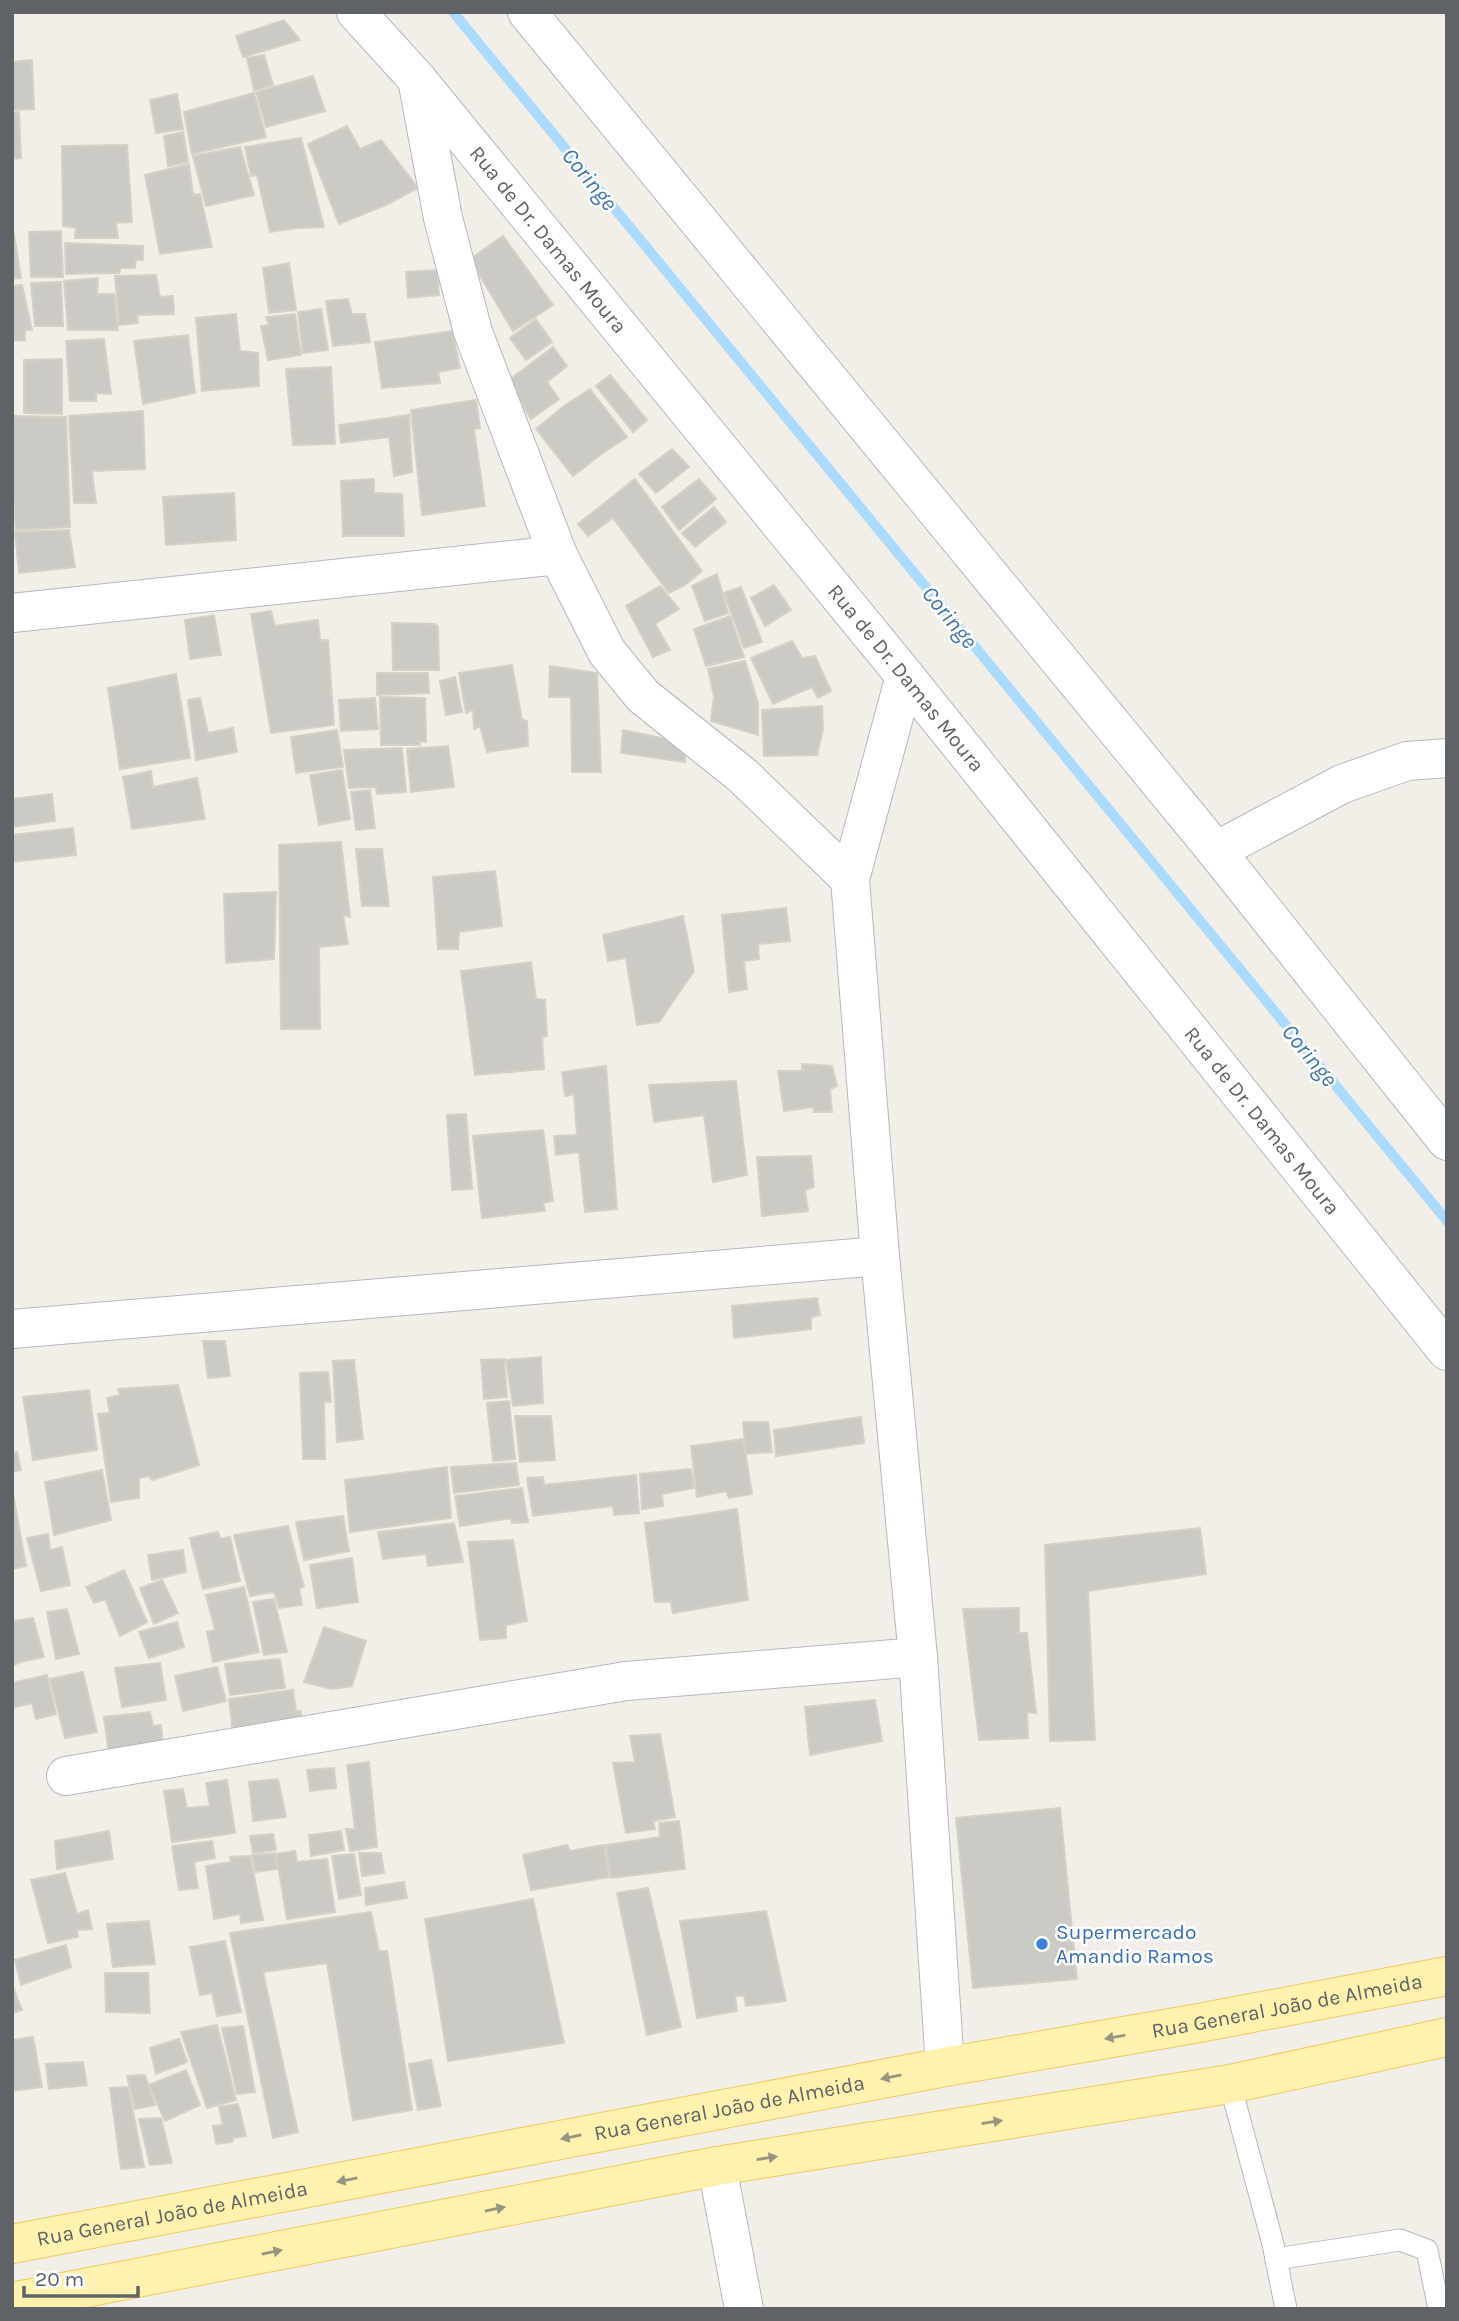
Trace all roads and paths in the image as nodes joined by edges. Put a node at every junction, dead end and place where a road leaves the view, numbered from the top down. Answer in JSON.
{"nodes":[{"id":1,"x":356,"y":12,"type":"edge"},
{"id":2,"x":527,"y":12,"type":"edge"},
{"id":3,"x":416,"y":78,"type":"junction"},
{"id":4,"x":558,"y":555,"type":"junction"},
{"id":5,"x":12,"y":613,"type":"edge"},
{"id":6,"x":905,"y":677,"type":"junction"},
{"id":7,"x":1447,"y":758,"type":"edge"},
{"id":8,"x":1216,"y":851,"type":"junction"},
{"id":9,"x":850,"y":879,"type":"junction"},
{"id":10,"x":1447,"y":1141,"type":"edge"},
{"id":11,"x":880,"y":1256,"type":"junction"},
{"id":12,"x":12,"y":1329,"type":"edge"},
{"id":13,"x":1447,"y":1351,"type":"edge"},
{"id":14,"x":918,"y":1657,"type":"junction"},
{"id":15,"x":66,"y":1776,"type":"dead end"},
{"id":16,"x":1447,"y":1976,"type":"edge"},
{"id":17,"x":1447,"y":2037,"type":"edge"},
{"id":18,"x":945,"y":2067,"type":"junction"},
{"id":19,"x":1230,"y":2084,"type":"junction"},
{"id":20,"x":717,"y":2166,"type":"junction"},
{"id":21,"x":12,"y":2244,"type":"edge"},
{"id":22,"x":1276,"y":2259,"type":"junction"},
{"id":23,"x":12,"y":2302,"type":"edge"},
{"id":24,"x":744,"y":2309,"type":"edge"},
{"id":25,"x":1286,"y":2309,"type":"edge"},
{"id":26,"x":1439,"y":2309,"type":"edge"}],
"edges":[{"from":1,"to":3,"type":"street","name":"Rua de Dr. Damas Moura"},
{"from":2,"to":8,"type":"street"},
{"from":3,"to":4,"type":"street"},
{"from":3,"to":6,"type":"street","name":"Rua de Dr. Damas Moura"},
{"from":4,"to":5,"type":"street"},
{"from":4,"to":9,"type":"street"},
{"from":6,"to":9,"type":"street"},
{"from":6,"to":13,"type":"street","name":"Rua de Dr. Damas Moura"},
{"from":7,"to":8,"type":"street"},
{"from":8,"to":10,"type":"street"},
{"from":9,"to":11,"type":"street"},
{"from":11,"to":12,"type":"street"},
{"from":11,"to":14,"type":"street"},
{"from":14,"to":15,"type":"street"},
{"from":14,"to":18,"type":"street"},
{"from":16,"to":18,"type":"main road","name":"Rua General João de Almeida","one_way":true},
{"from":17,"to":19,"type":"main road"},
{"from":18,"to":21,"type":"main road","name":"Rua General João de Almeida","one_way":true},
{"from":20,"to":19,"type":"main road","one_way":true},
{"from":19,"to":22,"type":"lane"},
{"from":23,"to":20,"type":"main road","one_way":true},
{"from":20,"to":24,"type":"street"},
{"from":22,"to":25,"type":"lane"},
{"from":22,"to":26,"type":"lane"}]}
